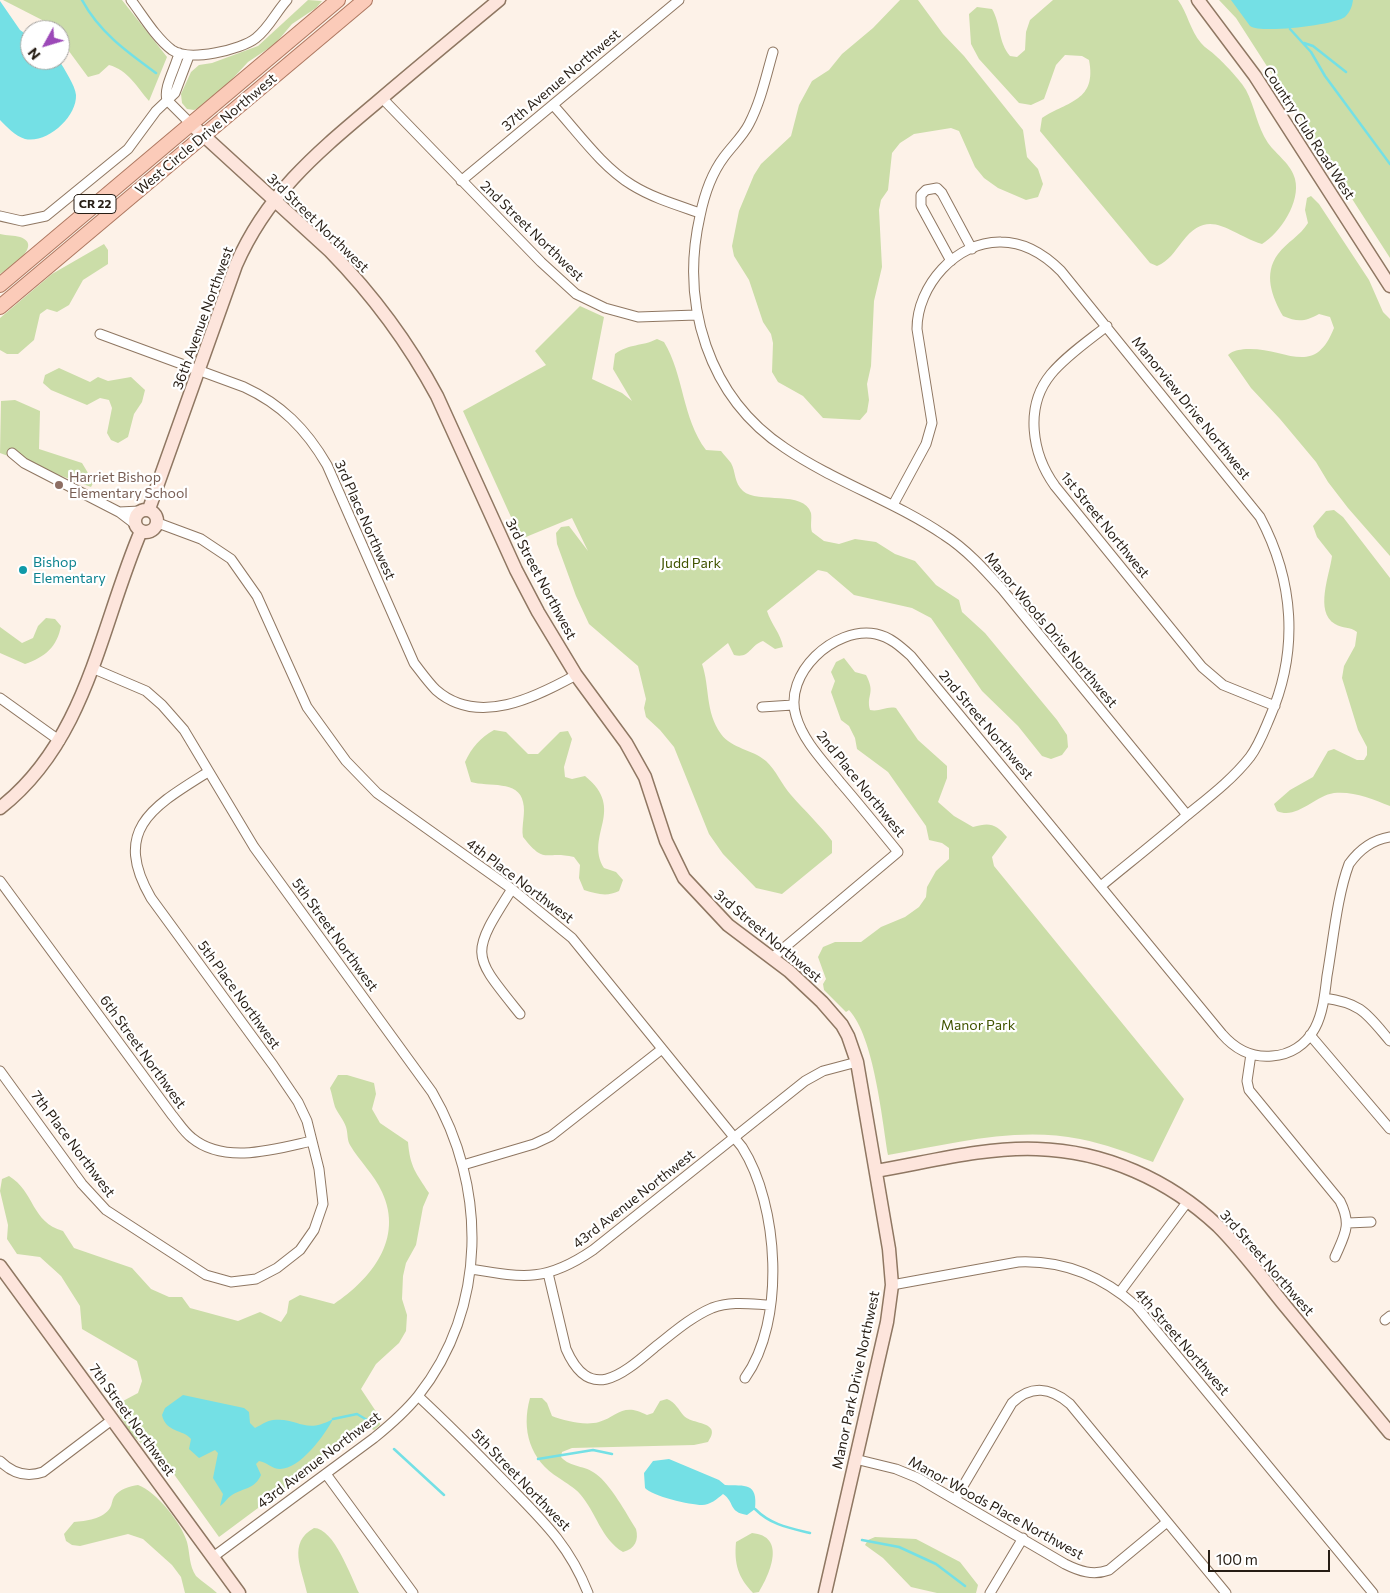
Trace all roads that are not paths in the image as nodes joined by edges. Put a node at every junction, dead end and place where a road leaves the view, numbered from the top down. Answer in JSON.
{"nodes":[{"id":1,"x":131,"y":0,"type":"edge"},
{"id":2,"x":287,"y":0,"type":"edge"},
{"id":3,"x":338,"y":0,"type":"edge"},
{"id":4,"x":365,"y":0,"type":"edge"},
{"id":5,"x":499,"y":0,"type":"edge"},
{"id":6,"x":678,"y":0,"type":"edge"},
{"id":7,"x":1198,"y":0,"type":"edge"},
{"id":8,"x":773,"y":52,"type":"dead end"},
{"id":9,"x":179,"y":53,"type":"junction"},
{"id":10,"x":189,"y":56,"type":"junction"},
{"id":11,"x":382,"y":98,"type":"junction"},
{"id":12,"x":167,"y":100,"type":"junction"},
{"id":13,"x":553,"y":105,"type":"junction"},
{"id":14,"x":191,"y":124,"type":"junction"},
{"id":15,"x":203,"y":136,"type":"junction"},
{"id":16,"x":461,"y":181,"type":"junction"},
{"id":17,"x":275,"y":200,"type":"junction"},
{"id":18,"x":700,"y":213,"type":"junction"},
{"id":19,"x":0,"y":216,"type":"edge"},
{"id":20,"x":972,"y":248,"type":"junction"},
{"id":21,"x":950,"y":261,"type":"junction"},
{"id":22,"x":0,"y":285,"type":"edge"},
{"id":23,"x":1390,"y":286,"type":"edge"},
{"id":24,"x":0,"y":307,"type":"edge"},
{"id":25,"x":696,"y":315,"type":"junction"},
{"id":26,"x":1107,"y":326,"type":"junction"},
{"id":27,"x":100,"y":334,"type":"dead end"},
{"id":28,"x":199,"y":369,"type":"junction"},
{"id":29,"x":12,"y":453,"type":"dead end"},
{"id":30,"x":893,"y":504,"type":"junction"},
{"id":31,"x":145,"y":510,"type":"junction"},
{"id":32,"x":119,"y":512,"type":"junction"},
{"id":33,"x":158,"y":523,"type":"junction"},
{"id":34,"x":139,"y":528,"type":"junction"},
{"id":35,"x":92,"y":668,"type":"junction"},
{"id":36,"x":576,"y":675,"type":"junction"},
{"id":37,"x":0,"y":698,"type":"edge"},
{"id":38,"x":793,"y":705,"type":"junction"},
{"id":39,"x":1275,"y":706,"type":"junction"},
{"id":40,"x":762,"y":707,"type":"dead end"},
{"id":41,"x":60,"y":741,"type":"junction"},
{"id":42,"x":208,"y":772,"type":"junction"},
{"id":43,"x":0,"y":808,"type":"edge"},
{"id":44,"x":1187,"y":815,"type":"junction"},
{"id":45,"x":1390,"y":837,"type":"edge"},
{"id":46,"x":0,"y":881,"type":"edge"},
{"id":47,"x":1101,"y":886,"type":"junction"},
{"id":48,"x":512,"y":889,"type":"junction"},
{"id":49,"x":772,"y":958,"type":"junction"},
{"id":50,"x":1324,"y":998,"type":"junction"},
{"id":51,"x":520,"y":1014,"type":"dead end"},
{"id":52,"x":1310,"y":1035,"type":"junction"},
{"id":53,"x":1390,"y":1041,"type":"edge"},
{"id":54,"x":662,"y":1049,"type":"junction"},
{"id":55,"x":1251,"y":1054,"type":"junction"},
{"id":56,"x":857,"y":1062,"type":"junction"},
{"id":57,"x":0,"y":1071,"type":"edge"},
{"id":58,"x":1390,"y":1129,"type":"edge"},
{"id":59,"x":735,"y":1138,"type":"junction"},
{"id":60,"x":312,"y":1142,"type":"junction"},
{"id":61,"x":463,"y":1165,"type":"junction"},
{"id":62,"x":876,"y":1172,"type":"junction"},
{"id":63,"x":1188,"y":1201,"type":"junction"},
{"id":64,"x":1348,"y":1222,"type":"junction"},
{"id":65,"x":1371,"y":1222,"type":"dead end"},
{"id":66,"x":1335,"y":1257,"type":"dead end"},
{"id":67,"x":289,"y":1259,"type":"joint"},
{"id":68,"x":0,"y":1266,"type":"edge"},
{"id":69,"x":471,"y":1269,"type":"junction"},
{"id":70,"x":548,"y":1273,"type":"junction"},
{"id":71,"x":892,"y":1284,"type":"junction"},
{"id":72,"x":1120,"y":1292,"type":"junction"},
{"id":73,"x":770,"y":1305,"type":"junction"},
{"id":74,"x":745,"y":1378,"type":"dead end"},
{"id":75,"x":418,"y":1396,"type":"junction"},
{"id":76,"x":113,"y":1420,"type":"junction"},
{"id":77,"x":1390,"y":1433,"type":"edge"},
{"id":78,"x":855,"y":1459,"type":"junction"},
{"id":79,"x":0,"y":1461,"type":"edge"},
{"id":80,"x":326,"y":1474,"type":"junction"},
{"id":81,"x":956,"y":1498,"type":"junction"},
{"id":82,"x":1167,"y":1522,"type":"junction"},
{"id":83,"x":1023,"y":1538,"type":"junction"},
{"id":84,"x":213,"y":1558,"type":"junction"},
{"id":85,"x":239,"y":1593,"type":"edge"},
{"id":86,"x":412,"y":1593,"type":"edge"},
{"id":87,"x":588,"y":1593,"type":"edge"},
{"id":88,"x":825,"y":1593,"type":"edge"},
{"id":89,"x":990,"y":1593,"type":"edge"},
{"id":90,"x":1226,"y":1593,"type":"edge"},
{"id":91,"x":1373,"y":1593,"type":"edge"}],
"edges":[{"from":1,"to":9,"type":"street"},
{"from":2,"to":10,"type":"street"},
{"from":3,"to":14,"type":"main road","name":"West Circle Drive Northwest","number":"CR 22"},
{"from":4,"to":15,"type":"main road","name":"West Circle Drive Northwest","number":"CR 22"},
{"from":5,"to":11,"type":"street","name":"36th Avenue Northwest"},
{"from":6,"to":13,"type":"street","name":"37th Avenue Northwest"},
{"from":7,"to":23,"type":"street","name":"Country Club Road West"},
{"from":8,"to":18,"type":"street","name":"Manor Woods Drive Northwest"},
{"from":9,"to":10,"type":"street"},
{"from":9,"to":12,"type":"street"},
{"from":10,"to":12,"type":"street"},
{"from":11,"to":16,"type":"street","name":"2nd Street Northwest"},
{"from":11,"to":17,"type":"street","name":"36th Avenue Northwest"},
{"from":12,"to":14,"type":"street","name":"3rd Street Northwest"},
{"from":12,"to":19,"type":"street"},
{"from":13,"to":16,"type":"street","name":"37th Avenue Northwest"},
{"from":13,"to":18,"type":"street"},
{"from":14,"to":15,"type":"street","name":"3rd Street Northwest"},
{"from":14,"to":22,"type":"main road","name":"West Circle Drive Northwest","number":"CR 22"},
{"from":15,"to":17,"type":"street","name":"3rd Street Northwest"},
{"from":15,"to":24,"type":"main road","name":"West Circle Drive Northwest","number":"CR 22"},
{"from":16,"to":25,"type":"street","name":"2nd Street Northwest"},
{"from":17,"to":28,"type":"street","name":"36th Avenue Northwest"},
{"from":17,"to":36,"type":"street","name":"3rd Street Northwest"},
{"from":18,"to":25,"type":"street","name":"Manor Woods Drive Northwest"},
{"from":20,"to":21,"type":"street","name":"Manorview Drive Northwest"},
{"from":20,"to":21,"type":"street"},
{"from":20,"to":26,"type":"street","name":"Manorview Drive Northwest"},
{"from":21,"to":30,"type":"street","name":"Manorview Drive Northwest"},
{"from":25,"to":30,"type":"street","name":"Manor Woods Drive Northwest"},
{"from":26,"to":39,"type":"street","name":"Manorview Drive Northwest"},
{"from":26,"to":39,"type":"street","name":"1st Street Northwest"},
{"from":27,"to":28,"type":"street","name":"3rd Place Northwest"},
{"from":28,"to":31,"type":"street","name":"36th Avenue Northwest"},
{"from":28,"to":36,"type":"street","name":"3rd Place Northwest"},
{"from":29,"to":32,"type":"street"},
{"from":30,"to":44,"type":"street","name":"Manor Woods Drive Northwest"},
{"from":31,"to":32,"type":"street"},
{"from":31,"to":33,"type":"street"},
{"from":31,"to":34,"type":"street","name":"36th Avenue Northwest"},
{"from":32,"to":34,"type":"street"},
{"from":33,"to":34,"type":"street"},
{"from":33,"to":48,"type":"street","name":"4th Place Northwest"},
{"from":34,"to":35,"type":"street","name":"36th Avenue Northwest"},
{"from":35,"to":41,"type":"street","name":"36th Avenue Northwest"},
{"from":35,"to":42,"type":"street","name":"5th Street Northwest"},
{"from":36,"to":49,"type":"street","name":"3rd Street Northwest"},
{"from":37,"to":41,"type":"street"},
{"from":38,"to":40,"type":"street"},
{"from":38,"to":47,"type":"street","name":"2nd Street Northwest"},
{"from":38,"to":49,"type":"street","name":"2nd Place Northwest"},
{"from":39,"to":44,"type":"street","name":"Manorview Drive Northwest"},
{"from":41,"to":43,"type":"street","name":"36th Avenue Northwest"},
{"from":42,"to":60,"type":"street","name":"5th Place Northwest"},
{"from":42,"to":61,"type":"street","name":"5th Street Northwest"},
{"from":44,"to":47,"type":"street","name":"Manorview Drive Northwest"},
{"from":45,"to":50,"type":"street"},
{"from":46,"to":60,"type":"street","name":"6th Street Northwest"},
{"from":47,"to":55,"type":"street","name":"2nd Street Northwest"},
{"from":48,"to":51,"type":"street"},
{"from":48,"to":54,"type":"street","name":"4th Place Northwest"},
{"from":49,"to":56,"type":"street","name":"3rd Street Northwest"},
{"from":50,"to":52,"type":"street"},
{"from":50,"to":53,"type":"street"},
{"from":52,"to":55,"type":"street"},
{"from":52,"to":58,"type":"street"},
{"from":54,"to":59,"type":"street","name":"4th Place Northwest"},
{"from":54,"to":61,"type":"street"},
{"from":55,"to":64,"type":"street"},
{"from":56,"to":59,"type":"street","name":"43rd Avenue Northwest"},
{"from":56,"to":62,"type":"street","name":"3rd Street Northwest"},
{"from":57,"to":67,"type":"street","name":"7th Place Northwest"},
{"from":59,"to":70,"type":"street","name":"43rd Avenue Northwest"},
{"from":59,"to":73,"type":"street","name":"4th Place Northwest"},
{"from":60,"to":67,"type":"street","name":"5th Place Northwest"},
{"from":61,"to":69,"type":"street","name":"5th Street Northwest"},
{"from":62,"to":63,"type":"street","name":"3rd Street Northwest"},
{"from":62,"to":71,"type":"street","name":"Manor Park Drive Northwest"},
{"from":63,"to":72,"type":"street"},
{"from":63,"to":77,"type":"street","name":"3rd Street Northwest"},
{"from":64,"to":65,"type":"street"},
{"from":64,"to":66,"type":"street"},
{"from":68,"to":76,"type":"street","name":"7th Street Northwest"},
{"from":69,"to":70,"type":"street","name":"43rd Avenue Northwest"},
{"from":69,"to":75,"type":"street","name":"43rd Avenue Northwest"},
{"from":70,"to":73,"type":"street"},
{"from":71,"to":72,"type":"street","name":"4th Street Northwest"},
{"from":71,"to":78,"type":"street","name":"Manor Park Drive Northwest"},
{"from":72,"to":91,"type":"street","name":"4th Street Northwest"},
{"from":73,"to":74,"type":"street","name":"4th Place Northwest"},
{"from":75,"to":80,"type":"street","name":"43rd Avenue Northwest"},
{"from":75,"to":87,"type":"street","name":"5th Street Northwest"},
{"from":76,"to":79,"type":"street"},
{"from":76,"to":84,"type":"street","name":"7th Street Northwest"},
{"from":78,"to":81,"type":"street","name":"Manor Woods Place Northwest"},
{"from":78,"to":88,"type":"street","name":"Manor Park Drive Northwest"},
{"from":80,"to":84,"type":"street","name":"43rd Avenue Northwest"},
{"from":80,"to":86,"type":"street"},
{"from":81,"to":82,"type":"street"},
{"from":81,"to":83,"type":"street","name":"Manor Woods Place Northwest"},
{"from":82,"to":83,"type":"street","name":"Manor Woods Place Northwest"},
{"from":82,"to":90,"type":"street"},
{"from":83,"to":89,"type":"street"},
{"from":84,"to":85,"type":"street","name":"7th Street Northwest"}]}
